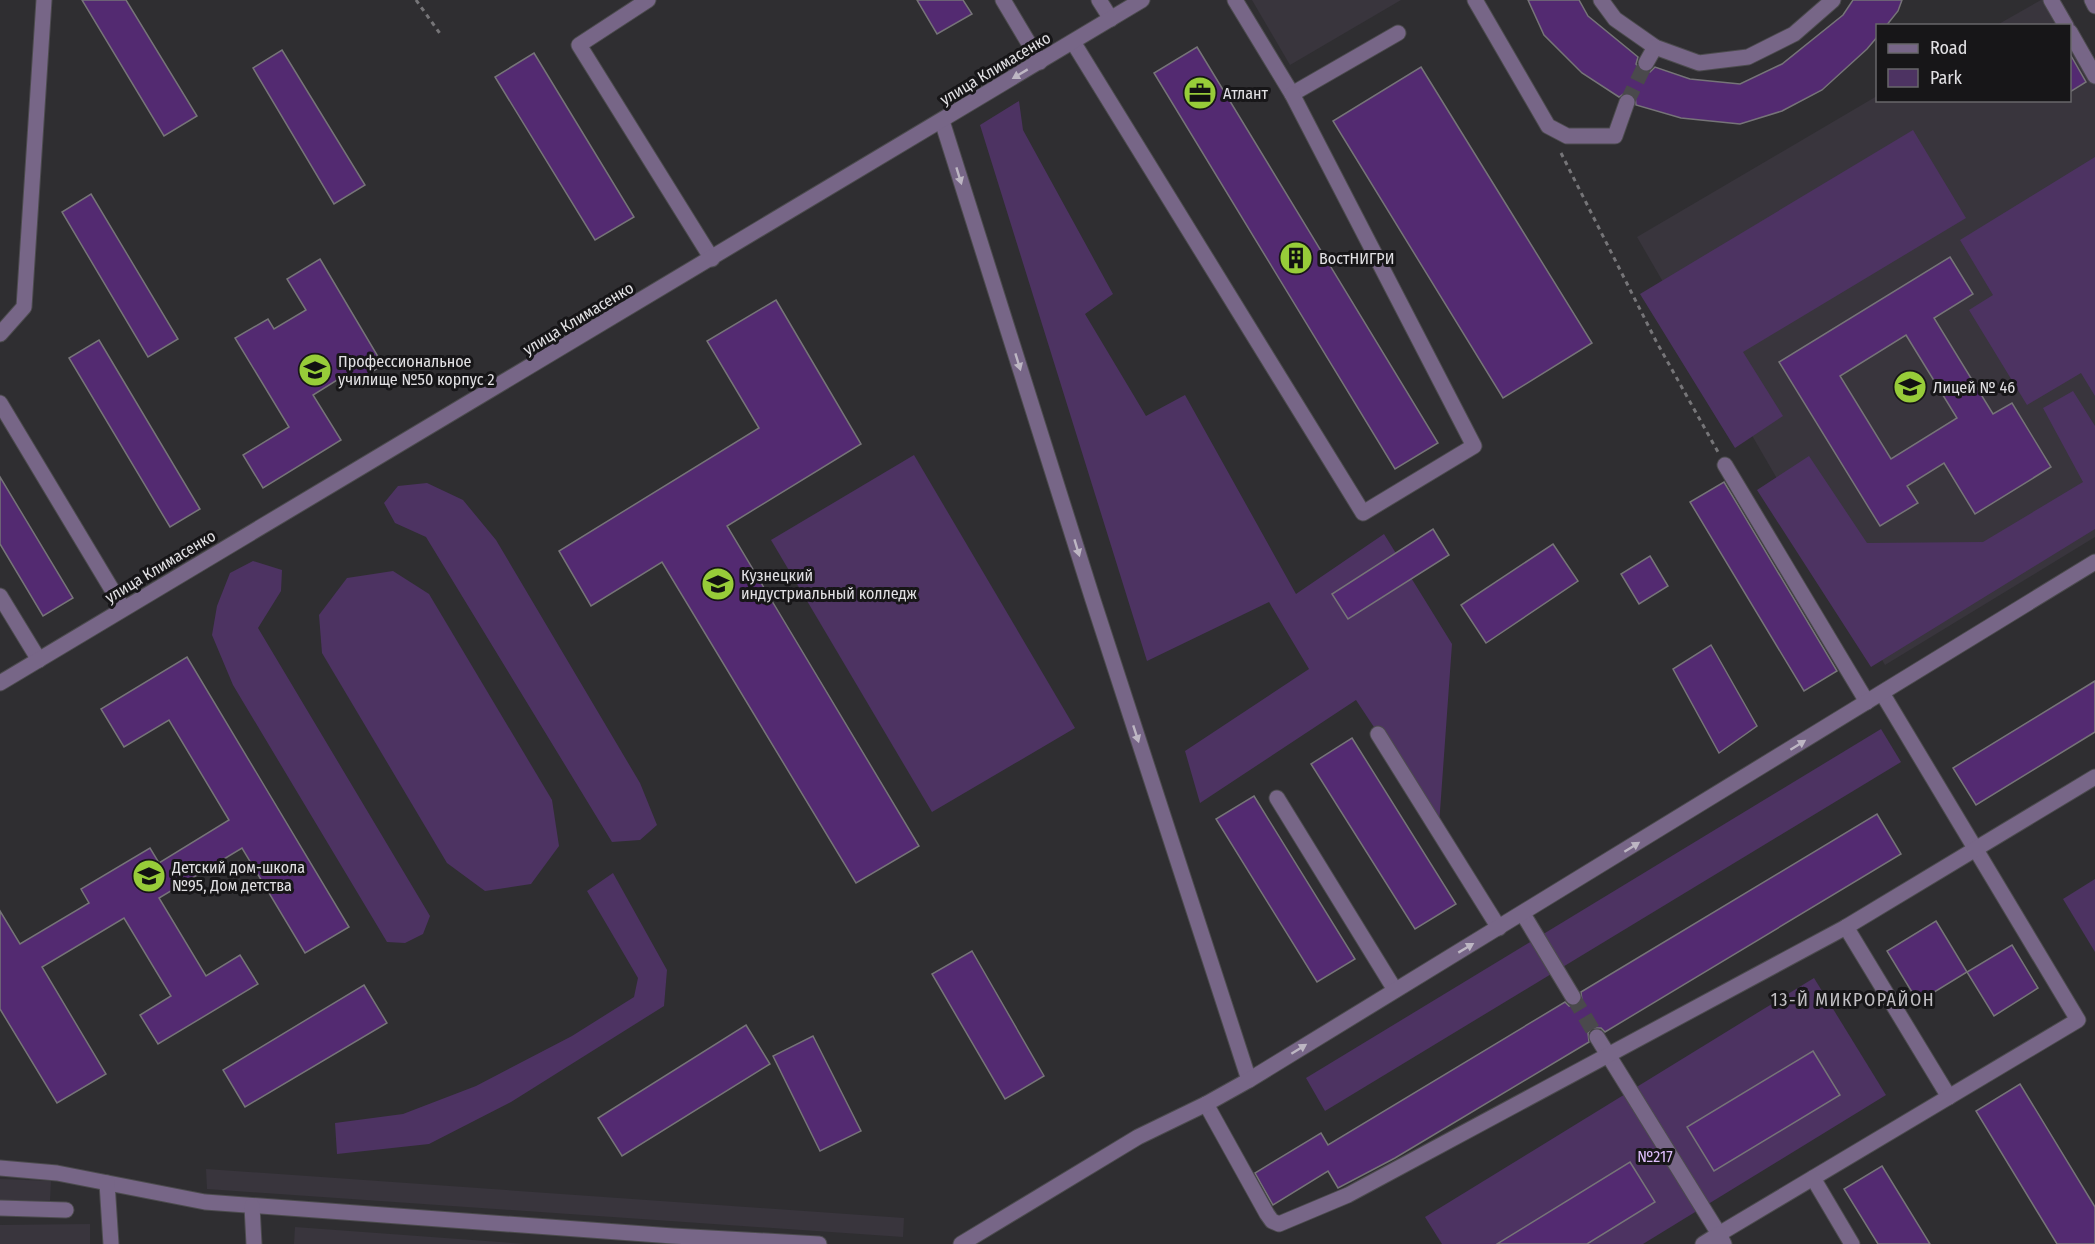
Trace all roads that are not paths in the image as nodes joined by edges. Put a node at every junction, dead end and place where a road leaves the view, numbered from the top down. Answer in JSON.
{"nodes":[{"id":1,"x":44,"y":0,"type":"edge"},
{"id":2,"x":648,"y":0,"type":"edge"},
{"id":3,"x":1003,"y":0,"type":"edge"},
{"id":4,"x":1099,"y":0,"type":"edge"},
{"id":5,"x":1142,"y":0,"type":"edge"},
{"id":6,"x":1235,"y":0,"type":"edge"},
{"id":7,"x":1475,"y":0,"type":"edge"},
{"id":8,"x":1601,"y":0,"type":"edge"},
{"id":9,"x":1833,"y":0,"type":"edge"},
{"id":10,"x":2051,"y":0,"type":"edge"},
{"id":11,"x":2092,"y":0,"type":"edge"},
{"id":12,"x":2095,"y":6,"type":"edge"},
{"id":13,"x":1111,"y":19,"type":"junction"},
{"id":14,"x":2065,"y":24,"type":"edge"},
{"id":15,"x":1398,"y":33,"type":"dead end"},
{"id":16,"x":2071,"y":34,"type":"edge"},
{"id":17,"x":1073,"y":42,"type":"junction"},
{"id":18,"x":1655,"y":47,"type":"junction"},
{"id":19,"x":1040,"y":62,"type":"junction"},
{"id":20,"x":1646,"y":63,"type":"tunnel mouth"},
{"id":21,"x":2095,"y":76,"type":"edge"},
{"id":22,"x":1292,"y":94,"type":"junction"},
{"id":23,"x":1627,"y":102,"type":"tunnel mouth"},
{"id":24,"x":942,"y":121,"type":"junction"},
{"id":25,"x":712,"y":259,"type":"junction"},
{"id":26,"x":0,"y":334,"type":"edge"},
{"id":27,"x":0,"y":403,"type":"edge"},
{"id":28,"x":1725,"y":465,"type":"road end"},
{"id":29,"x":2095,"y":562,"type":"edge"},
{"id":30,"x":0,"y":596,"type":"edge"},
{"id":31,"x":123,"y":608,"type":"junction"},
{"id":32,"x":39,"y":660,"type":"junction"},
{"id":33,"x":0,"y":683,"type":"edge"},
{"id":34,"x":1882,"y":693,"type":"junction"},
{"id":35,"x":1867,"y":702,"type":"junction"},
{"id":36,"x":1378,"y":734,"type":"dead end"},
{"id":37,"x":2095,"y":777,"type":"edge"},
{"id":38,"x":1277,"y":798,"type":"dead end"},
{"id":39,"x":1977,"y":848,"type":"junction"},
{"id":40,"x":1523,"y":914,"type":"junction"},
{"id":41,"x":1846,"y":927,"type":"junction"},
{"id":42,"x":1499,"y":928,"type":"junction"},
{"id":43,"x":1395,"y":990,"type":"junction"},
{"id":44,"x":1574,"y":997,"type":"tunnel mouth"},
{"id":45,"x":1597,"y":1037,"type":"tunnel mouth"},
{"id":46,"x":1608,"y":1054,"type":"junction"},
{"id":47,"x":1249,"y":1080,"type":"junction"},
{"id":48,"x":1949,"y":1097,"type":"junction"},
{"id":49,"x":1206,"y":1104,"type":"junction"},
{"id":50,"x":0,"y":1168,"type":"edge"},
{"id":51,"x":1813,"y":1178,"type":"junction"},
{"id":52,"x":107,"y":1183,"type":"junction"},
{"id":53,"x":252,"y":1206,"type":"junction"},
{"id":54,"x":0,"y":1208,"type":"edge"},
{"id":55,"x":66,"y":1210,"type":"dead end"},
{"id":56,"x":1721,"y":1239,"type":"edge"},
{"id":57,"x":673,"y":1240,"type":"edge"},
{"id":58,"x":111,"y":1244,"type":"edge"},
{"id":59,"x":254,"y":1244,"type":"edge"},
{"id":60,"x":819,"y":1244,"type":"edge"},
{"id":61,"x":961,"y":1244,"type":"edge"},
{"id":62,"x":1703,"y":1244,"type":"edge"},
{"id":63,"x":1852,"y":1244,"type":"edge"}],
"edges":[{"from":1,"to":26,"type":"street"},
{"from":2,"to":25,"type":"street"},
{"from":3,"to":19,"type":"street"},
{"from":4,"to":13,"type":"street"},
{"from":5,"to":13,"type":"street","name":"улица Климасенко"},
{"from":6,"to":22,"type":"street"},
{"from":7,"to":23,"type":"street"},
{"from":8,"to":18,"type":"street"},
{"from":9,"to":18,"type":"street"},
{"from":10,"to":14,"type":"street"},
{"from":11,"to":12,"type":"street"},
{"from":13,"to":17,"type":"street","name":"улица Климасенко"},
{"from":15,"to":22,"type":"street"},
{"from":16,"to":21,"type":"street"},
{"from":17,"to":19,"type":"street","name":"улица Климасенко"},
{"from":17,"to":22,"type":"street"},
{"from":18,"to":20,"type":"street"},
{"from":19,"to":24,"type":"street","name":"улица Климасенко","one_way":true},
{"from":24,"to":25,"type":"street","name":"улица Климасенко"},
{"from":24,"to":47,"type":"street","one_way":true},
{"from":25,"to":31,"type":"street","name":"улица Климасенко"},
{"from":27,"to":31,"type":"street"},
{"from":28,"to":35,"type":"street"},
{"from":29,"to":34,"type":"street"},
{"from":30,"to":32,"type":"street"},
{"from":31,"to":32,"type":"street","name":"улица Климасенко"},
{"from":32,"to":33,"type":"street","name":"улица Климасенко"},
{"from":34,"to":35,"type":"street"},
{"from":34,"to":39,"type":"street"},
{"from":40,"to":35,"type":"street","one_way":true},
{"from":36,"to":42,"type":"street"},
{"from":37,"to":39,"type":"street"},
{"from":38,"to":43,"type":"street"},
{"from":39,"to":41,"type":"street"},
{"from":39,"to":48,"type":"street"},
{"from":40,"to":42,"type":"street"},
{"from":40,"to":44,"type":"street"},
{"from":41,"to":46,"type":"street"},
{"from":41,"to":48,"type":"street"},
{"from":43,"to":42,"type":"street","one_way":true},
{"from":47,"to":43,"type":"street","one_way":true},
{"from":45,"to":46,"type":"street"},
{"from":46,"to":49,"type":"street"},
{"from":46,"to":56,"type":"street"},
{"from":47,"to":49,"type":"street"},
{"from":48,"to":51,"type":"street"},
{"from":49,"to":61,"type":"street"},
{"from":50,"to":52,"type":"street"},
{"from":51,"to":56,"type":"street"},
{"from":51,"to":63,"type":"street"},
{"from":52,"to":53,"type":"street"},
{"from":52,"to":58,"type":"street"},
{"from":53,"to":57,"type":"street"},
{"from":53,"to":59,"type":"street"},
{"from":54,"to":55,"type":"street"},
{"from":56,"to":62,"type":"street"},
{"from":57,"to":60,"type":"street"}]}
